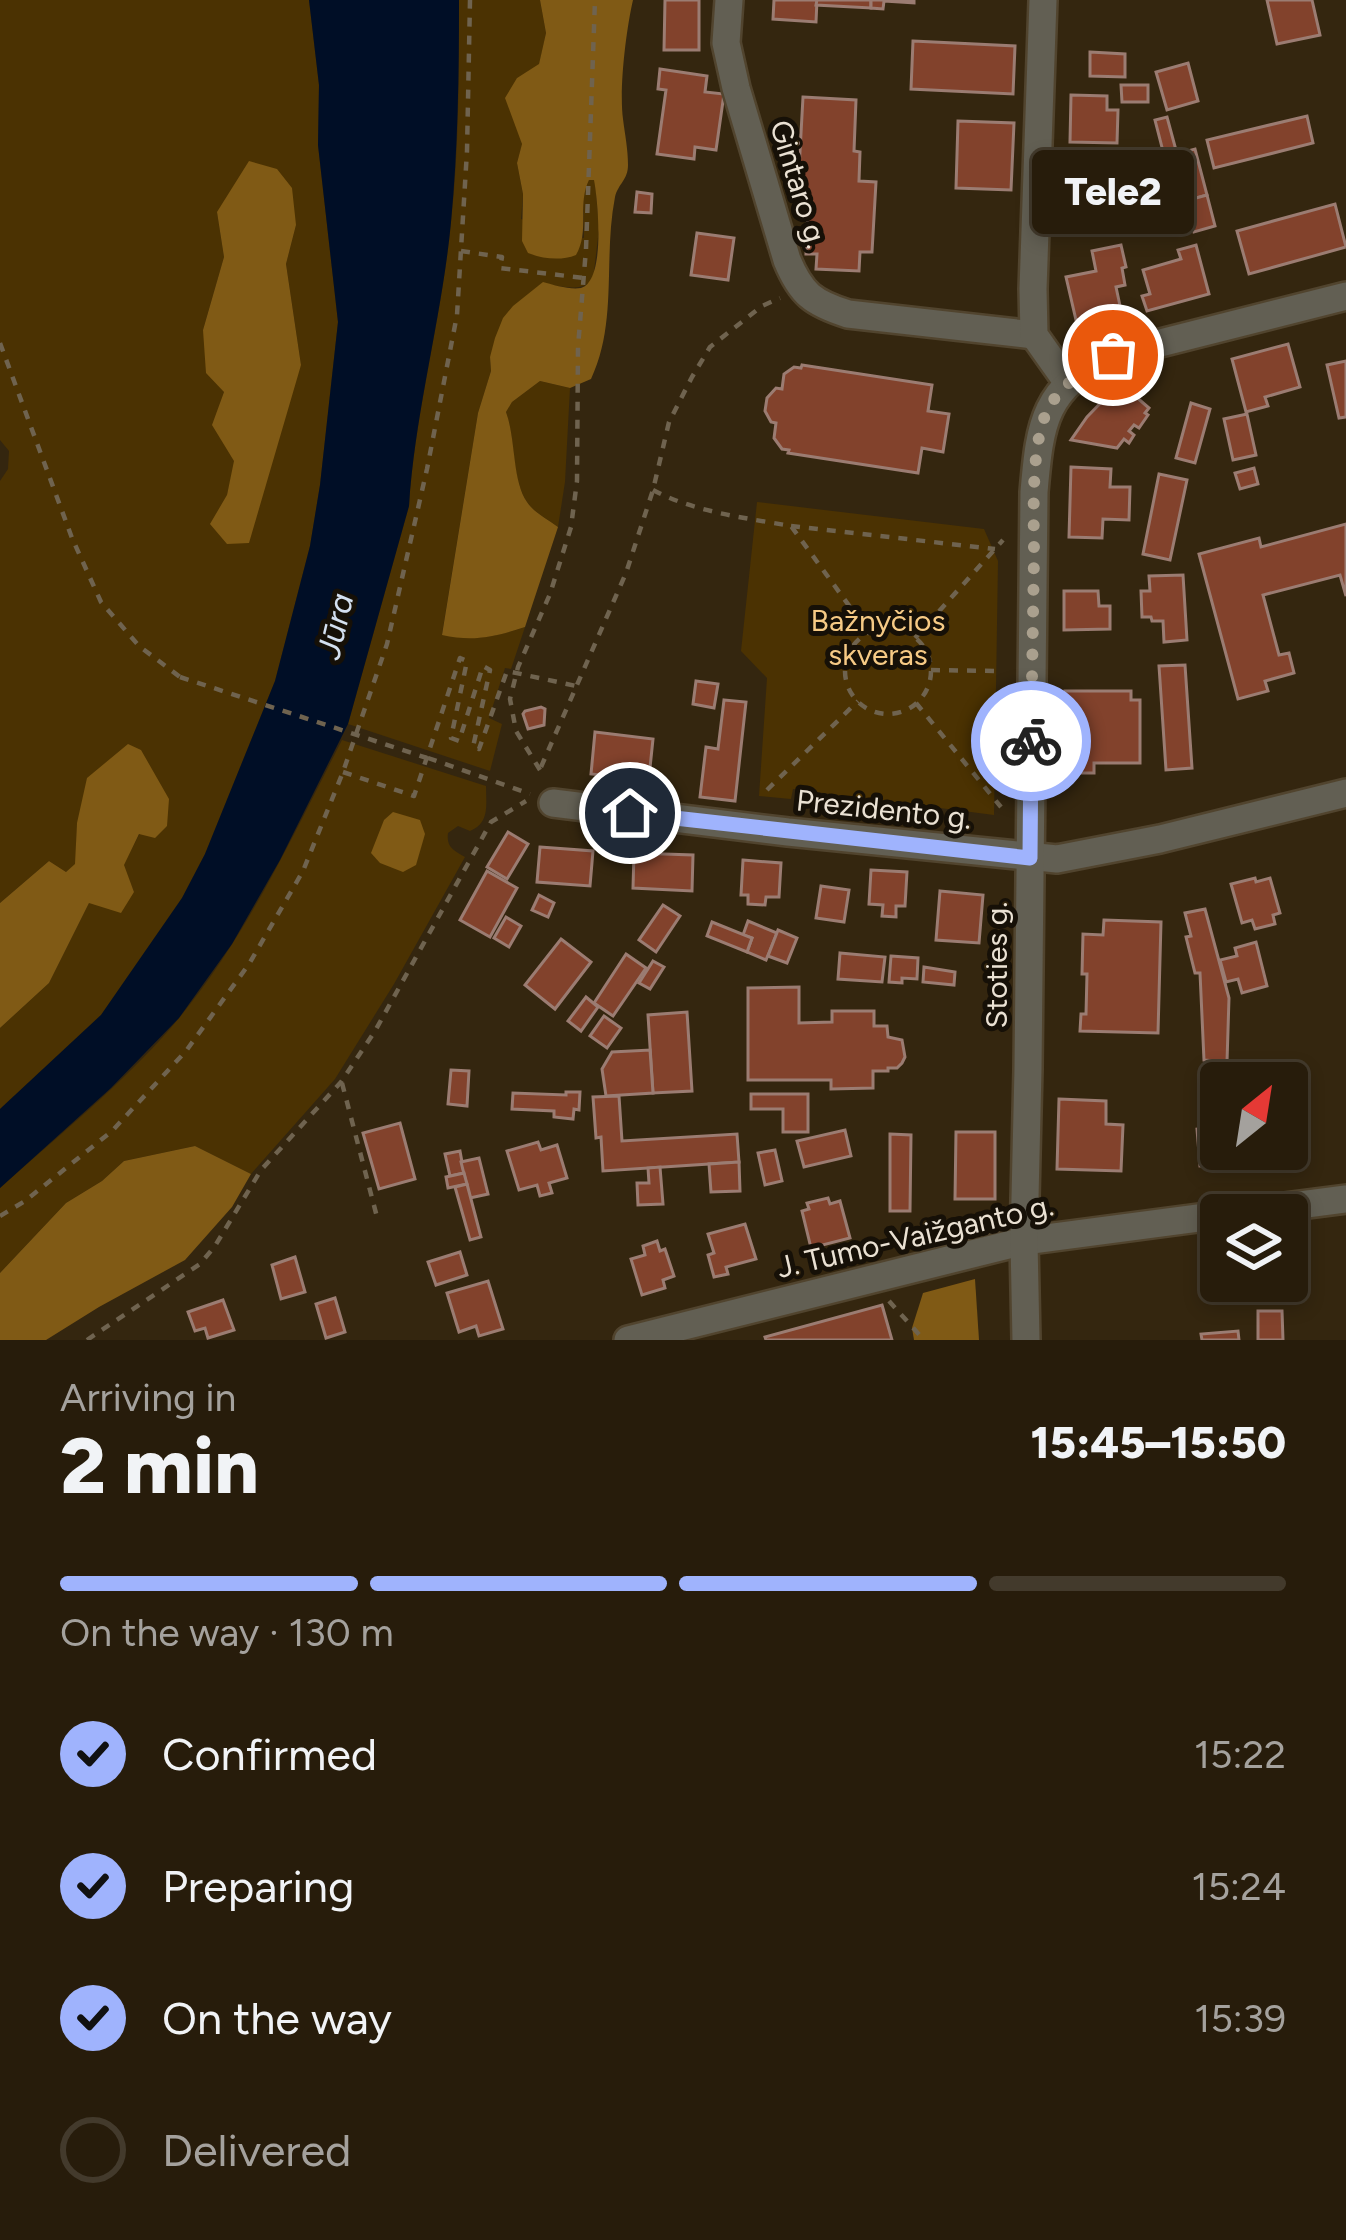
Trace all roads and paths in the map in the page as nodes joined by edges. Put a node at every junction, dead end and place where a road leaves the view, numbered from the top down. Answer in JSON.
{"nodes":[{"id":1,"x":470,"y":0,"type":"edge"},
{"id":2,"x":596,"y":0,"type":"edge"},
{"id":3,"x":729,"y":0,"type":"edge"},
{"id":4,"x":1043,"y":0,"type":"edge"},
{"id":5,"x":461,"y":251,"type":"junction"},
{"id":6,"x":584,"y":278,"type":"junction"},
{"id":7,"x":802,"y":288,"type":"junction"},
{"id":8,"x":1346,"y":296,"type":"edge"},
{"id":9,"x":1034,"y":335,"type":"junction"},
{"id":10,"x":0,"y":343,"type":"edge"},
{"id":11,"x":1068,"y":383,"type":"junction"},
{"id":12,"x":653,"y":490,"type":"junction"},
{"id":13,"x":791,"y":526,"type":"junction"},
{"id":14,"x":1003,"y":540,"type":"dead end"},
{"id":15,"x":994,"y":549,"type":"junction"},
{"id":16,"x":868,"y":634,"type":"junction"},
{"id":17,"x":915,"y":638,"type":"junction"},
{"id":18,"x":931,"y":670,"type":"junction"},
{"id":19,"x":1001,"y":670,"type":"dead end"},
{"id":20,"x":516,"y":674,"type":"junction"},
{"id":21,"x":576,"y":686,"type":"junction"},
{"id":22,"x":858,"y":701,"type":"junction"},
{"id":23,"x":916,"y":704,"type":"junction"},
{"id":24,"x":427,"y":758,"type":"junction"},
{"id":25,"x":343,"y":772,"type":"junction"},
{"id":26,"x":766,"y":790,"type":"dead end"},
{"id":27,"x":1346,"y":793,"type":"edge"},
{"id":28,"x":554,"y":803,"type":"dead end"},
{"id":29,"x":1001,"y":807,"type":"dead end"},
{"id":30,"x":1030,"y":858,"type":"junction"},
{"id":31,"x":341,"y":1082,"type":"junction"},
{"id":32,"x":1346,"y":1199,"type":"edge"},
{"id":33,"x":1308,"y":1204,"type":"edge"},
{"id":34,"x":0,"y":1216,"type":"edge"},
{"id":35,"x":377,"y":1217,"type":"dead end"},
{"id":36,"x":1200,"y":1218,"type":"edge"},
{"id":37,"x":1024,"y":1240,"type":"junction"},
{"id":38,"x":870,"y":1279,"type":"junction"},
{"id":39,"x":87,"y":1340,"type":"edge"},
{"id":40,"x":628,"y":1340,"type":"edge"},
{"id":41,"x":924,"y":1340,"type":"edge"},
{"id":42,"x":1026,"y":1340,"type":"edge"}],
"edges":[{"from":1,"to":5,"type":"path"},
{"from":2,"to":6,"type":"path"},
{"from":3,"to":7,"type":"street","name":"Gintaro g."},
{"from":4,"to":9,"type":"street"},
{"from":5,"to":6,"type":"path"},
{"from":5,"to":25,"type":"path"},
{"from":6,"to":20,"type":"path"},
{"from":7,"to":9,"type":"street","name":"Gintaro g."},
{"from":7,"to":12,"type":"path"},
{"from":8,"to":11,"type":"street"},
{"from":9,"to":11,"type":"street"},
{"from":10,"to":24,"type":"path","bridge":true},
{"from":11,"to":30,"type":"street","name":"Stoties g."},
{"from":12,"to":13,"type":"path"},
{"from":12,"to":21,"type":"path"},
{"from":13,"to":15,"type":"path"},
{"from":13,"to":16,"type":"path"},
{"from":14,"to":15,"type":"path"},
{"from":15,"to":17,"type":"path"},
{"from":16,"to":17,"type":"path"},
{"from":16,"to":22,"type":"path"},
{"from":17,"to":18,"type":"path"},
{"from":18,"to":19,"type":"path"},
{"from":18,"to":23,"type":"path"},
{"from":20,"to":21,"type":"path"},
{"from":20,"to":21,"type":"path"},
{"from":20,"to":24,"type":"path"},
{"from":22,"to":23,"type":"path"},
{"from":22,"to":26,"type":"path"},
{"from":23,"to":29,"type":"path"},
{"from":24,"to":25,"type":"path"},
{"from":24,"to":31,"type":"path"},
{"from":25,"to":34,"type":"path"},
{"from":27,"to":30,"type":"street","name":"Prezidento g."},
{"from":28,"to":30,"type":"street","name":"Prezidento g."},
{"from":30,"to":37,"type":"street","name":"Stoties g."},
{"from":31,"to":35,"type":"path"},
{"from":31,"to":39,"type":"path"},
{"from":32,"to":33,"type":"street","name":"J. Tumo-Vaižganto g."},
{"from":36,"to":37,"type":"street","name":"J. Tumo-Vaižganto g."},
{"from":37,"to":38,"type":"street","name":"J. Tumo-Vaižganto g."},
{"from":37,"to":42,"type":"street","name":"Stoties g."},
{"from":38,"to":40,"type":"street","name":"J. Tumo-Vaižganto g."},
{"from":38,"to":41,"type":"path"}]}
